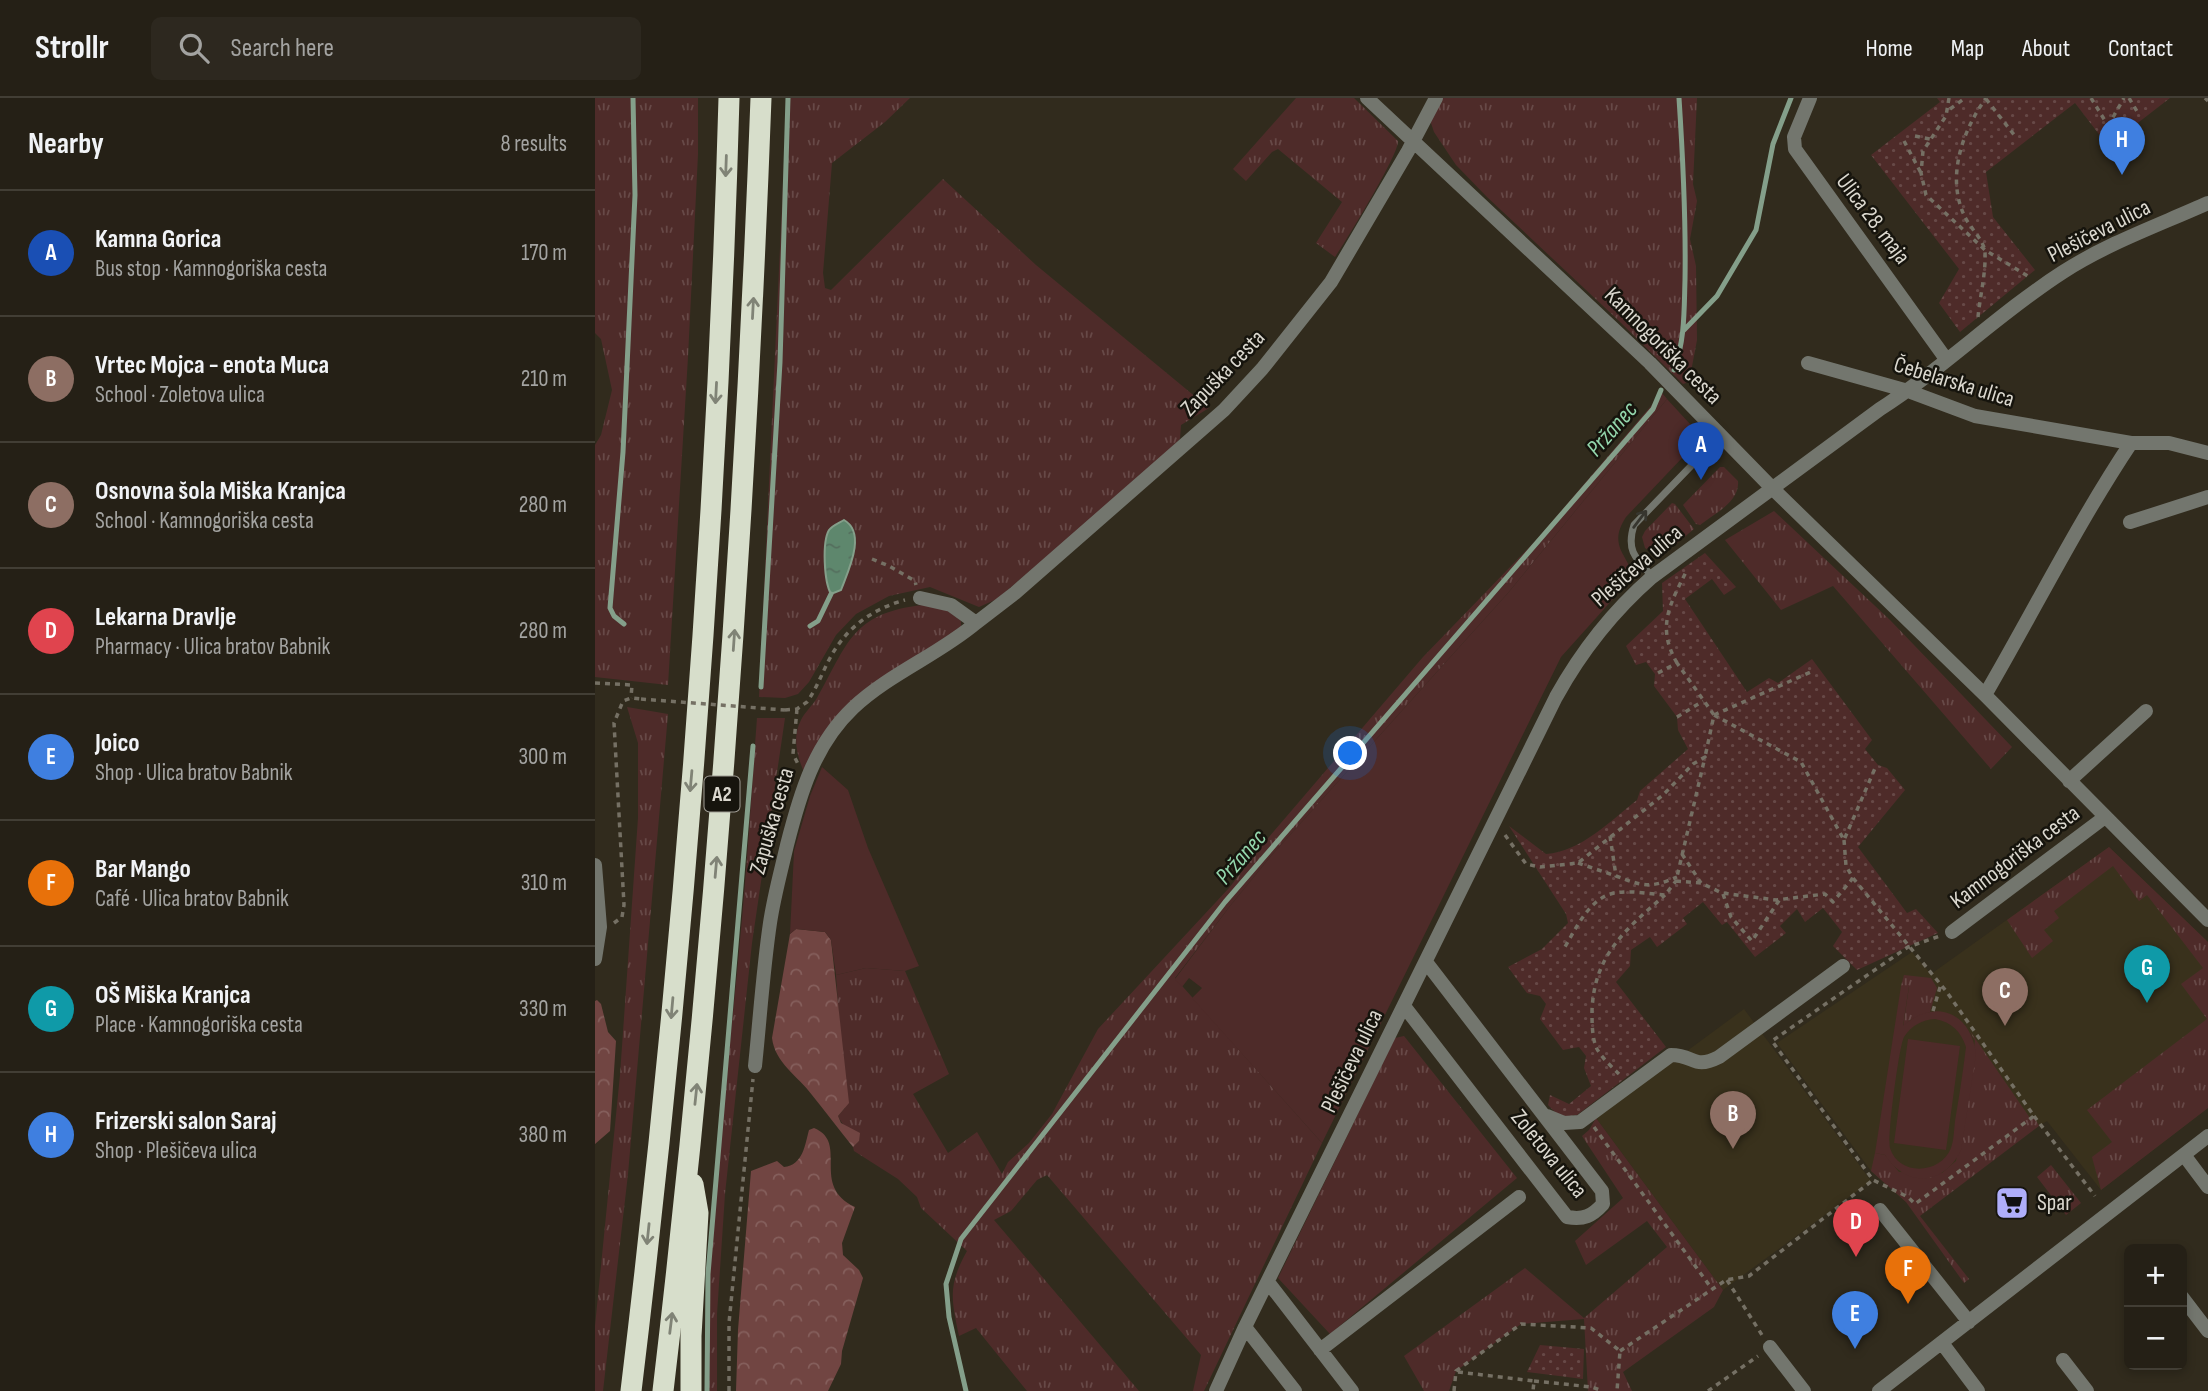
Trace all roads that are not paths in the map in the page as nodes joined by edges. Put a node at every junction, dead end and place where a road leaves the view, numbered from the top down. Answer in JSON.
{"nodes":[{"id":1,"x":729,"y":98,"type":"edge"},
{"id":2,"x":761,"y":98,"type":"edge"},
{"id":3,"x":1367,"y":98,"type":"edge"},
{"id":4,"x":1436,"y":98,"type":"edge"},
{"id":5,"x":1810,"y":98,"type":"edge"},
{"id":6,"x":1413,"y":140,"type":"junction"},
{"id":7,"x":2208,"y":203,"type":"edge"},
{"id":8,"x":1946,"y":359,"type":"junction"},
{"id":9,"x":1808,"y":363,"type":"dead end"},
{"id":10,"x":1908,"y":391,"type":"junction"},
{"id":11,"x":1720,"y":436,"type":"junction"},
{"id":12,"x":2131,"y":443,"type":"junction"},
{"id":13,"x":2208,"y":453,"type":"edge"},
{"id":14,"x":1772,"y":488,"type":"junction"},
{"id":15,"x":2208,"y":497,"type":"edge"},
{"id":16,"x":2130,"y":522,"type":"dead end"},
{"id":17,"x":1652,"y":577,"type":"junction"},
{"id":18,"x":920,"y":598,"type":"road end"},
{"id":19,"x":976,"y":623,"type":"junction"},
{"id":20,"x":1985,"y":695,"type":"junction"},
{"id":21,"x":2146,"y":711,"type":"dead end"},
{"id":22,"x":2069,"y":781,"type":"junction"},
{"id":23,"x":2105,"y":817,"type":"junction"},
{"id":24,"x":595,"y":865,"type":"edge"},
{"id":25,"x":2208,"y":920,"type":"edge"},
{"id":26,"x":1952,"y":932,"type":"road end"},
{"id":27,"x":595,"y":959,"type":"edge"},
{"id":28,"x":1426,"y":962,"type":"junction"},
{"id":29,"x":1843,"y":967,"type":"dead end"},
{"id":30,"x":1404,"y":1006,"type":"junction"},
{"id":31,"x":755,"y":1066,"type":"road end"},
{"id":32,"x":1546,"y":1116,"type":"junction"},
{"id":33,"x":2208,"y":1136,"type":"edge"},
{"id":34,"x":2184,"y":1156,"type":"junction"},
{"id":35,"x":689,"y":1161,"type":"junction"},
{"id":36,"x":2208,"y":1187,"type":"edge"},
{"id":37,"x":1519,"y":1197,"type":"dead end"},
{"id":38,"x":1881,"y":1209,"type":"dead end"},
{"id":39,"x":1268,"y":1282,"type":"junction"},
{"id":40,"x":2187,"y":1304,"type":"edge"},
{"id":41,"x":1969,"y":1322,"type":"junction"},
{"id":42,"x":1245,"y":1327,"type":"junction"},
{"id":43,"x":2208,"y":1331,"type":"edge"},
{"id":44,"x":1942,"y":1343,"type":"junction"},
{"id":45,"x":1770,"y":1347,"type":"road end"},
{"id":46,"x":1320,"y":1350,"type":"junction"},
{"id":47,"x":2063,"y":1360,"type":"dead end"},
{"id":48,"x":630,"y":1388,"type":"edge"},
{"id":49,"x":663,"y":1391,"type":"edge"},
{"id":50,"x":691,"y":1391,"type":"edge"},
{"id":51,"x":1216,"y":1391,"type":"edge"},
{"id":52,"x":1295,"y":1391,"type":"edge"},
{"id":53,"x":1353,"y":1391,"type":"edge"},
{"id":54,"x":1804,"y":1391,"type":"edge"},
{"id":55,"x":1879,"y":1391,"type":"edge"},
{"id":56,"x":1978,"y":1391,"type":"edge"},
{"id":57,"x":2087,"y":1391,"type":"edge"}],
"edges":[{"from":1,"to":48,"type":"highway","number":"A2","one_way":true},
{"from":35,"to":2,"type":"highway","number":"A2","one_way":true},
{"from":3,"to":6,"type":"street","name":"Kamnogoriška cesta"},
{"from":4,"to":6,"type":"street","name":"Zapuška cesta"},
{"from":5,"to":8,"type":"street","name":"Ulica 28. maja"},
{"from":6,"to":11,"type":"street","name":"Kamnogoriška cesta"},
{"from":6,"to":19,"type":"street","name":"Zapuška cesta"},
{"from":7,"to":8,"type":"street","name":"Plešičeva ulica"},
{"from":8,"to":10,"type":"street","name":"Plešičeva ulica"},
{"from":9,"to":10,"type":"street","name":"Čebelarska ulica"},
{"from":10,"to":12,"type":"street","name":"Čebelarska ulica"},
{"from":10,"to":14,"type":"street","name":"Plešičeva ulica"},
{"from":11,"to":14,"type":"street","name":"Kamnogoriška cesta"},
{"from":17,"to":11,"type":"lane","one_way":true},
{"from":12,"to":13,"type":"street","name":"Čebelarska ulica"},
{"from":12,"to":20,"type":"street"},
{"from":14,"to":17,"type":"street","name":"Plešičeva ulica"},
{"from":14,"to":20,"type":"street","name":"Kamnogoriška cesta"},
{"from":15,"to":16,"type":"street"},
{"from":17,"to":28,"type":"street","name":"Plešičeva ulica"},
{"from":18,"to":19,"type":"street"},
{"from":19,"to":31,"type":"street","name":"Zapuška cesta"},
{"from":20,"to":22,"type":"street","name":"Kamnogoriška cesta"},
{"from":21,"to":22,"type":"street","name":"Kamnogoriška cesta"},
{"from":22,"to":23,"type":"street","name":"Kamnogoriška cesta"},
{"from":23,"to":25,"type":"street","name":"Kamnogoriška cesta"},
{"from":23,"to":26,"type":"street","name":"Kamnogoriška cesta"},
{"from":24,"to":27,"type":"street"},
{"from":28,"to":30,"type":"street","name":"Plešičeva ulica"},
{"from":28,"to":32,"type":"street","name":"Zoletova ulica"},
{"from":29,"to":32,"type":"street","name":"Zoletova ulica"},
{"from":30,"to":32,"type":"street","name":"Zoletova ulica"},
{"from":30,"to":39,"type":"street","name":"Plešičeva ulica"},
{"from":33,"to":34,"type":"street"},
{"from":34,"to":36,"type":"street"},
{"from":34,"to":41,"type":"street"},
{"from":49,"to":35,"type":"highway","number":"A2","one_way":true},
{"from":35,"to":50,"type":"highway"},
{"from":37,"to":46,"type":"street"},
{"from":38,"to":41,"type":"street"},
{"from":39,"to":42,"type":"street","name":"Plešičeva ulica"},
{"from":39,"to":46,"type":"street"},
{"from":40,"to":43,"type":"street"},
{"from":41,"to":44,"type":"street"},
{"from":42,"to":51,"type":"street","name":"Plešičeva ulica"},
{"from":42,"to":52,"type":"street"},
{"from":44,"to":55,"type":"street"},
{"from":44,"to":56,"type":"street"},
{"from":45,"to":54,"type":"street"},
{"from":46,"to":53,"type":"street"},
{"from":47,"to":57,"type":"street"}]}
